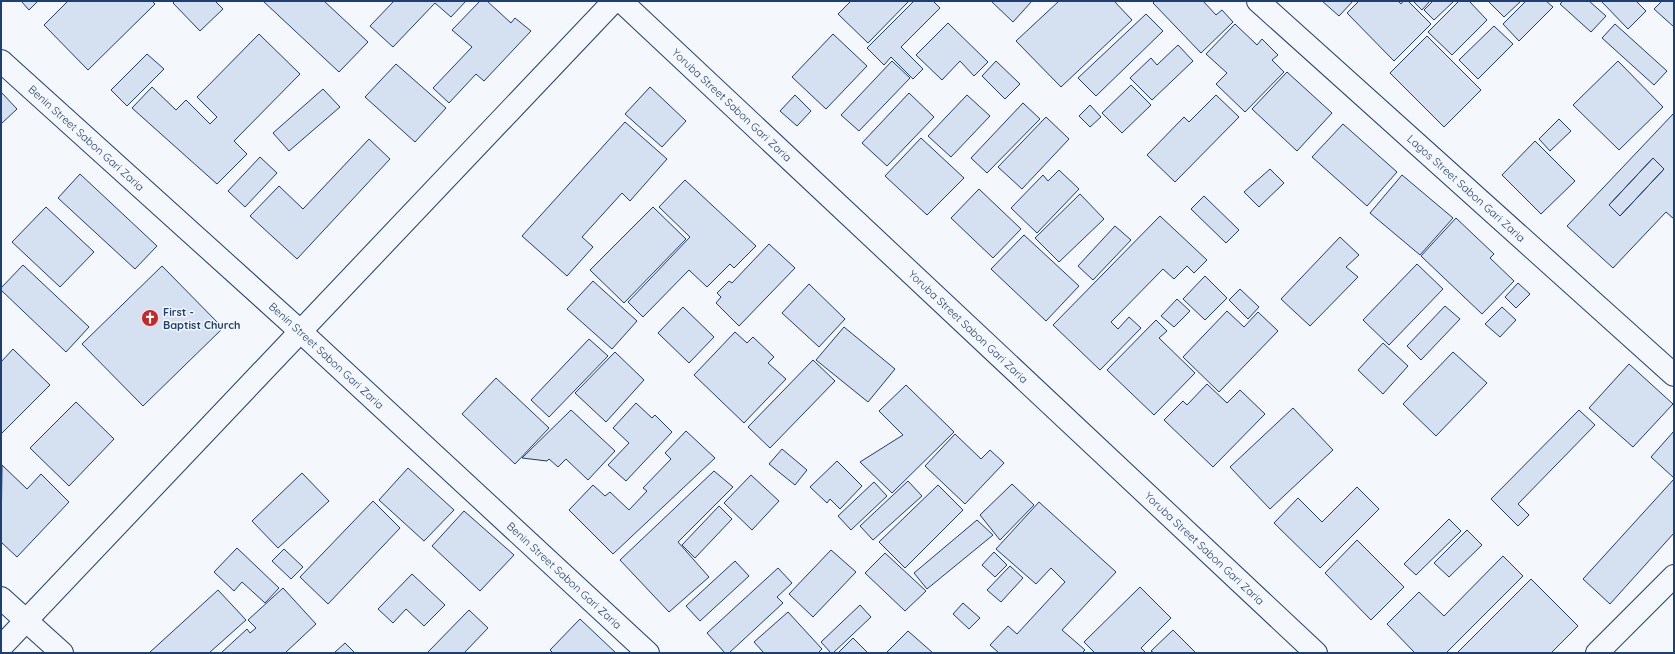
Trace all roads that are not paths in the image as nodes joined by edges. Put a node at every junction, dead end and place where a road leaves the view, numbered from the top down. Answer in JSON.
{"nodes":[{"id":1,"x":614,"y":1,"type":"edge"},
{"id":2,"x":621,"y":1,"type":"edge"},
{"id":3,"x":1258,"y":1,"type":"edge"},
{"id":4,"x":1,"y":61,"type":"edge"},
{"id":5,"x":300,"y":331,"type":"junction"},
{"id":6,"x":1674,"y":375,"type":"edge"},
{"id":7,"x":1674,"y":576,"type":"edge"},
{"id":8,"x":1,"y":598,"type":"edge"},
{"id":9,"x":26,"y":621,"type":"junction"},
{"id":10,"x":1,"y":647,"type":"edge"},
{"id":11,"x":62,"y":653,"type":"edge"},
{"id":12,"x":648,"y":653,"type":"edge"},
{"id":13,"x":1316,"y":653,"type":"edge"},
{"id":14,"x":1597,"y":653,"type":"edge"}],
"edges":[{"from":1,"to":5,"type":"street"},
{"from":2,"to":13,"type":"street","name":"Yoruba Street Sabon Gari Zaria"},
{"from":3,"to":6,"type":"street","name":"Lagos Street Sabon Gari Zaria"},
{"from":4,"to":5,"type":"street","name":"Benin Street Sabon Gari Zaria"},
{"from":5,"to":9,"type":"street"},
{"from":5,"to":12,"type":"street","name":"Benin Street Sabon Gari Zaria"},
{"from":7,"to":14,"type":"street"},
{"from":8,"to":9,"type":"street"},
{"from":9,"to":10,"type":"street"},
{"from":9,"to":11,"type":"street"}]}
